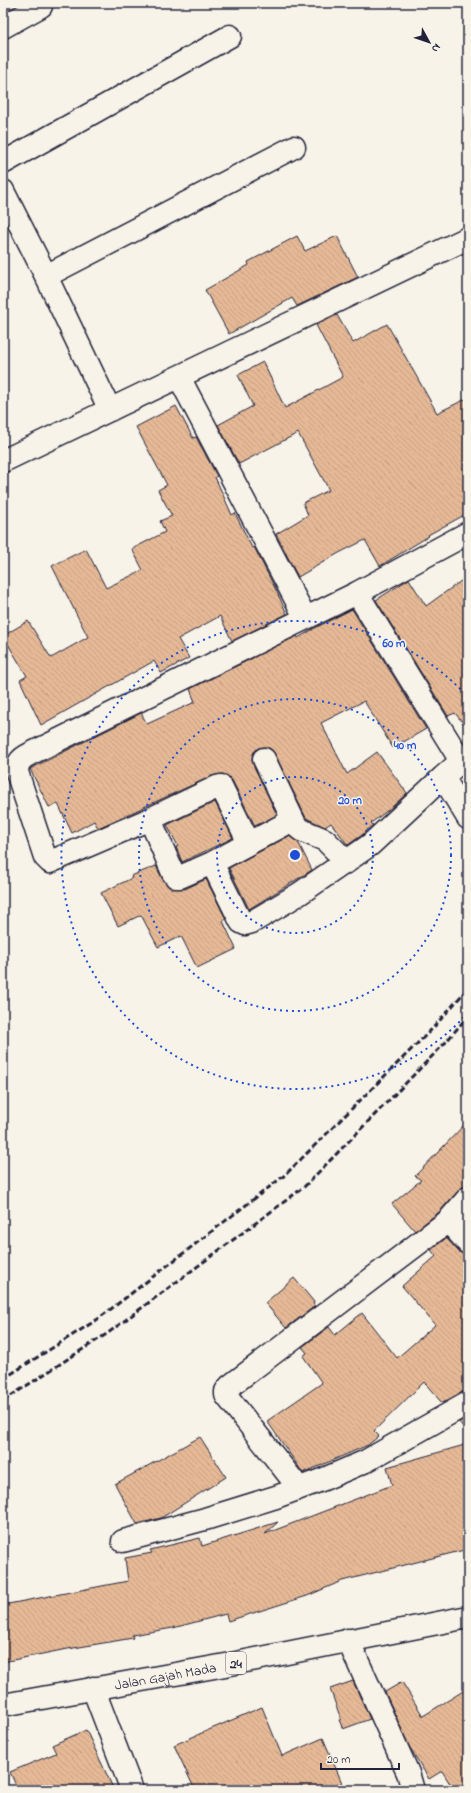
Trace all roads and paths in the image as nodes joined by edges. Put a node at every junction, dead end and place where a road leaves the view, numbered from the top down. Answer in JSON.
{"nodes":[{"id":1,"x":41,"y":6,"type":"dead end"},
{"id":2,"x":3,"y":27,"type":"edge"},
{"id":3,"x":230,"y":36,"type":"dead end"},
{"id":4,"x":294,"y":147,"type":"dead end"},
{"id":5,"x":3,"y":163,"type":"edge"},
{"id":6,"x":3,"y":191,"type":"edge"},
{"id":7,"x":468,"y":238,"type":"edge"},
{"id":8,"x":46,"y":276,"type":"junction"},
{"id":9,"x":179,"y":377,"type":"junction"},
{"id":10,"x":110,"y":410,"type":"junction"},
{"id":11,"x":3,"y":461,"type":"edge"},
{"id":12,"x":468,"y":532,"type":"edge"},
{"id":13,"x":357,"y":593,"type":"junction"},
{"id":14,"x":305,"y":617,"type":"junction"},
{"id":15,"x":464,"y":757,"type":"edge"},
{"id":16,"x":264,"y":759,"type":"dead end"},
{"id":17,"x":443,"y":777,"type":"junction"},
{"id":18,"x":468,"y":818,"type":"edge"},
{"id":19,"x":150,"y":819,"type":"junction"},
{"id":20,"x":293,"y":820,"type":"junction"},
{"id":21,"x":248,"y":843,"type":"junction"},
{"id":22,"x":347,"y":862,"type":"junction"},
{"id":23,"x":212,"y":863,"type":"junction"},
{"id":24,"x":468,"y":1198,"type":"edge"},
{"id":25,"x":448,"y":1221,"type":"junction"},
{"id":26,"x":468,"y":1243,"type":"edge"},
{"id":27,"x":468,"y":1403,"type":"edge"},
{"id":28,"x":300,"y":1488,"type":"junction"},
{"id":29,"x":123,"y":1541,"type":"dead end"},
{"id":30,"x":468,"y":1617,"type":"edge"},
{"id":31,"x":348,"y":1640,"type":"junction"},
{"id":32,"x":93,"y":1688,"type":"junction"},
{"id":33,"x":3,"y":1705,"type":"edge"},
{"id":34,"x":132,"y":1790,"type":"edge"},
{"id":35,"x":413,"y":1790,"type":"edge"}],
"edges":[{"from":1,"to":2,"type":"main road"},
{"from":3,"to":5,"type":"main road"},
{"from":4,"to":8,"type":"main road"},
{"from":6,"to":8,"type":"main road"},
{"from":7,"to":9,"type":"main road"},
{"from":8,"to":10,"type":"main road"},
{"from":9,"to":10,"type":"main road"},
{"from":9,"to":14,"type":"main road"},
{"from":10,"to":11,"type":"main road"},
{"from":12,"to":13,"type":"main road"},
{"from":13,"to":14,"type":"main road"},
{"from":13,"to":15,"type":"main road"},
{"from":14,"to":19,"type":"main road"},
{"from":15,"to":17,"type":"main road"},
{"from":16,"to":20,"type":"main road"},
{"from":17,"to":18,"type":"main road"},
{"from":17,"to":22,"type":"main road"},
{"from":19,"to":21,"type":"main road"},
{"from":19,"to":23,"type":"main road"},
{"from":20,"to":21,"type":"main road"},
{"from":20,"to":22,"type":"main road"},
{"from":21,"to":23,"type":"main road"},
{"from":22,"to":23,"type":"main road"},
{"from":24,"to":25,"type":"main road"},
{"from":25,"to":26,"type":"main road"},
{"from":25,"to":28,"type":"main road"},
{"from":27,"to":28,"type":"main road"},
{"from":28,"to":29,"type":"main road"},
{"from":30,"to":31,"type":"main road","name":"Jalan Gajah Mada","number":"24"},
{"from":31,"to":32,"type":"main road","name":"Jalan Gajah Mada","number":"24"},
{"from":31,"to":35,"type":"main road"},
{"from":32,"to":33,"type":"main road","name":"Jalan Gajah Mada","number":"24"},
{"from":32,"to":34,"type":"main road"}]}
